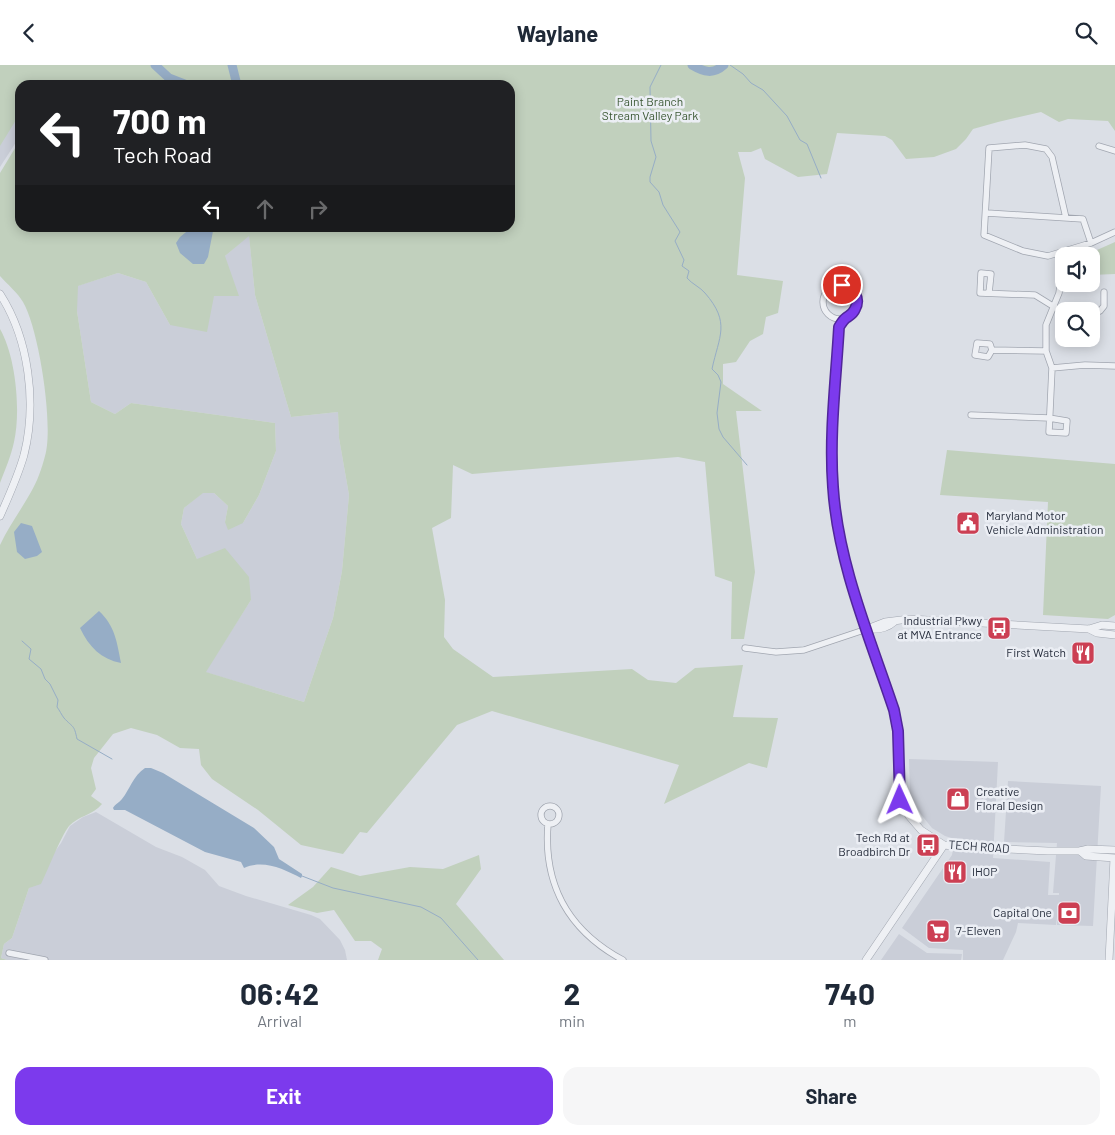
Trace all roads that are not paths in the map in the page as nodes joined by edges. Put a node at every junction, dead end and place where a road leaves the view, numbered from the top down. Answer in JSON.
{"nodes":[{"id":1,"x":1099,"y":146,"type":"dead end"},
{"id":2,"x":1115,"y":151,"type":"edge"},
{"id":3,"x":986,"y":213,"type":"junction"},
{"id":4,"x":1066,"y":218,"type":"junction"},
{"id":5,"x":1115,"y":232,"type":"edge"},
{"id":6,"x":1091,"y":243,"type":"junction"},
{"id":7,"x":1059,"y":292,"type":"edge"},
{"id":8,"x":1104,"y":292,"type":"dead end"},
{"id":9,"x":989,"y":293,"type":"dead end"},
{"id":10,"x":0,"y":294,"type":"edge"},
{"id":11,"x":1054,"y":306,"type":"junction"},
{"id":12,"x":1100,"y":311,"type":"edge"},
{"id":13,"x":832,"y":317,"type":"junction"},
{"id":14,"x":845,"y":318,"type":"junction"},
{"id":15,"x":839,"y":327,"type":"junction"},
{"id":16,"x":992,"y":349,"type":"dead end"},
{"id":17,"x":1046,"y":351,"type":"junction"},
{"id":18,"x":1115,"y":365,"type":"edge"},
{"id":19,"x":1052,"y":368,"type":"junction"},
{"id":20,"x":971,"y":415,"type":"dead end"},
{"id":21,"x":0,"y":516,"type":"edge"},
{"id":22,"x":1115,"y":626,"type":"edge"},
{"id":23,"x":867,"y":629,"type":"junction"},
{"id":24,"x":1088,"y":629,"type":"junction"},
{"id":25,"x":1115,"y":635,"type":"edge"},
{"id":26,"x":745,"y":648,"type":"dead end"},
{"id":27,"x":548,"y":824,"type":"dead end"},
{"id":28,"x":944,"y":845,"type":"junction"},
{"id":29,"x":1115,"y":846,"type":"edge"},
{"id":30,"x":1115,"y":854,"type":"edge"},
{"id":31,"x":9,"y":953,"type":"dead end"},
{"id":32,"x":45,"y":960,"type":"edge"},
{"id":33,"x":623,"y":960,"type":"edge"},
{"id":34,"x":866,"y":960,"type":"edge"},
{"id":35,"x":1109,"y":960,"type":"edge"}],
"edges":[{"from":1,"to":2,"type":"street"},
{"from":3,"to":4,"type":"street"},
{"from":3,"to":4,"type":"street"},
{"from":3,"to":6,"type":"street"},
{"from":4,"to":6,"type":"street"},
{"from":5,"to":6,"type":"street"},
{"from":7,"to":11,"type":"street"},
{"from":8,"to":12,"type":"street"},
{"from":9,"to":11,"type":"street"},
{"from":10,"to":21,"type":"street"},
{"from":11,"to":17,"type":"street"},
{"from":13,"to":14,"type":"street"},
{"from":13,"to":14,"type":"street","name":"TECH ROAD"},
{"from":13,"to":15,"type":"street","name":"TECH ROAD"},
{"from":14,"to":15,"type":"street","name":"TECH ROAD"},
{"from":15,"to":23,"type":"street","name":"TECH ROAD"},
{"from":16,"to":17,"type":"street"},
{"from":17,"to":19,"type":"street"},
{"from":18,"to":19,"type":"street"},
{"from":19,"to":20,"type":"street"},
{"from":22,"to":24,"type":"street"},
{"from":23,"to":24,"type":"street"},
{"from":23,"to":26,"type":"street"},
{"from":23,"to":28,"type":"street","name":"TECH ROAD"},
{"from":24,"to":25,"type":"street"},
{"from":27,"to":33,"type":"street"},
{"from":28,"to":30,"type":"street","name":"TECH ROAD"},
{"from":28,"to":34,"type":"street"},
{"from":29,"to":30,"type":"street"},
{"from":30,"to":35,"type":"street"},
{"from":31,"to":32,"type":"street"}]}
